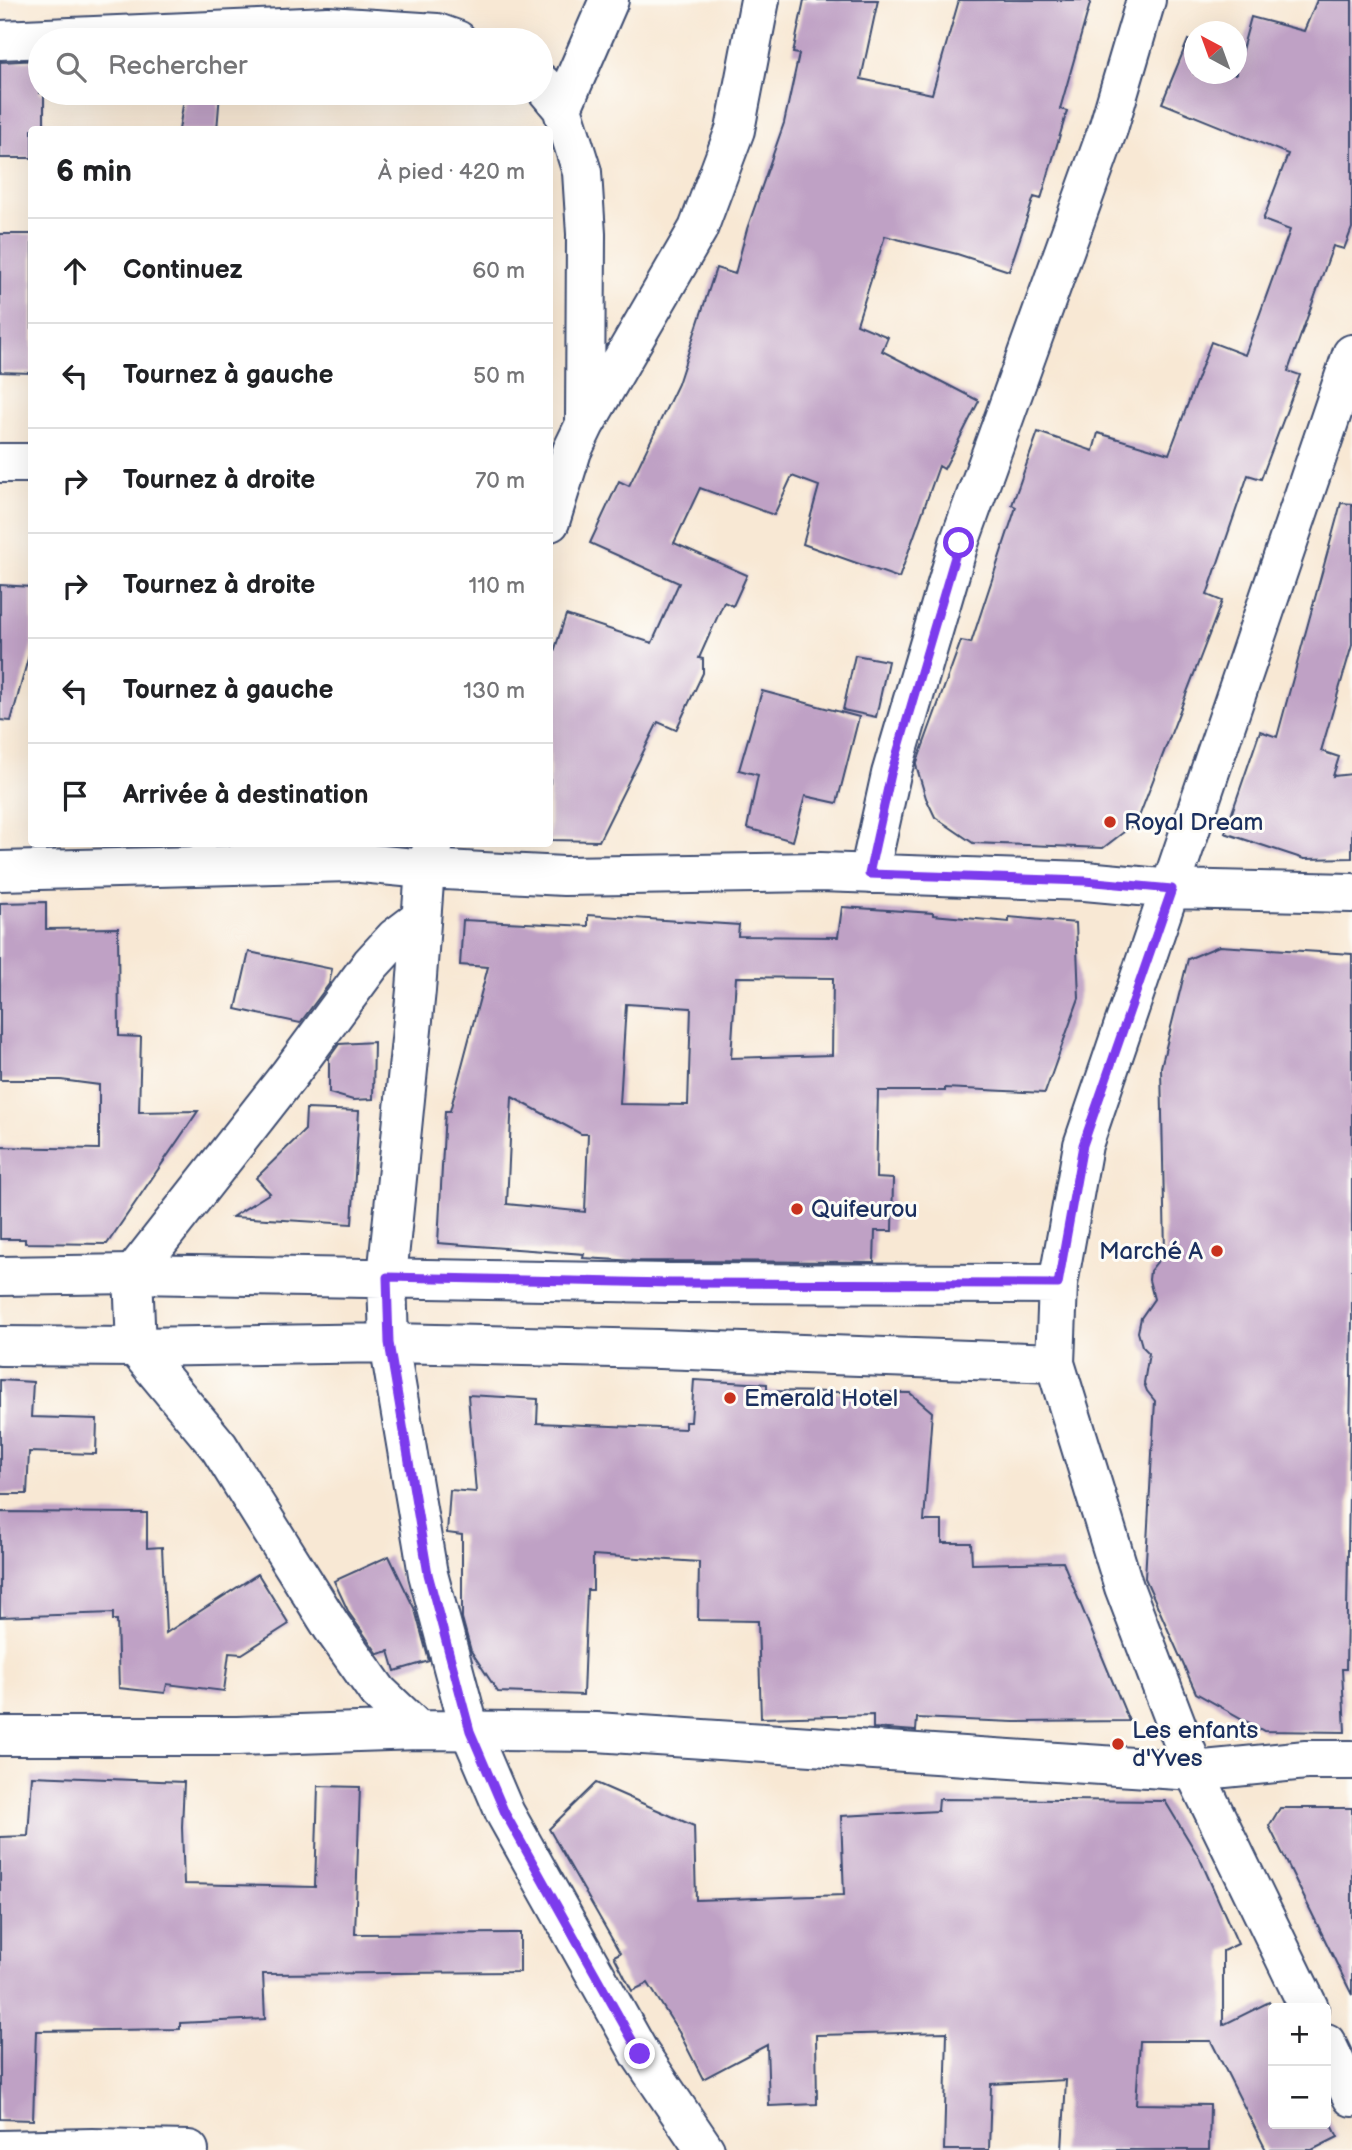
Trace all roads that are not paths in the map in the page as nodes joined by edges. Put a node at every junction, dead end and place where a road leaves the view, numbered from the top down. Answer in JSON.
{"nodes":[{"id":1,"x":610,"y":0,"type":"edge"},
{"id":2,"x":760,"y":0,"type":"edge"},
{"id":3,"x":1146,"y":0,"type":"edge"},
{"id":4,"x":281,"y":28,"type":"edge"},
{"id":5,"x":359,"y":28,"type":"edge"},
{"id":6,"x":28,"y":39,"type":"edge"},
{"id":7,"x":0,"y":40,"type":"edge"},
{"id":8,"x":553,"y":93,"type":"edge"},
{"id":9,"x":553,"y":101,"type":"edge"},
{"id":10,"x":1352,"y":354,"type":"edge"},
{"id":11,"x":569,"y":442,"type":"edge"},
{"id":12,"x":0,"y":463,"type":"edge"},
{"id":13,"x":28,"y":463,"type":"edge"},
{"id":14,"x":553,"y":509,"type":"edge"},
{"id":15,"x":429,"y":856,"type":"edge"},
{"id":16,"x":0,"y":871,"type":"edge"},
{"id":17,"x":869,"y":874,"type":"junction"},
{"id":18,"x":1172,"y":889,"type":"junction"},
{"id":19,"x":1352,"y":894,"type":"edge"},
{"id":20,"x":420,"y":919,"type":"junction"},
{"id":21,"x":133,"y":1274,"type":"junction"},
{"id":22,"x":0,"y":1276,"type":"edge"},
{"id":23,"x":387,"y":1277,"type":"junction"},
{"id":24,"x":1058,"y":1284,"type":"junction"},
{"id":25,"x":389,"y":1343,"type":"junction"},
{"id":26,"x":0,"y":1346,"type":"edge"},
{"id":27,"x":136,"y":1347,"type":"junction"},
{"id":28,"x":1055,"y":1363,"type":"junction"},
{"id":29,"x":418,"y":1730,"type":"junction"},
{"id":30,"x":470,"y":1731,"type":"junction"},
{"id":31,"x":0,"y":1736,"type":"edge"},
{"id":32,"x":1352,"y":1760,"type":"edge"},
{"id":33,"x":1194,"y":1771,"type":"junction"},
{"id":34,"x":1307,"y":2003,"type":"edge"},
{"id":35,"x":1331,"y":2053,"type":"edge"},
{"id":36,"x":1352,"y":2097,"type":"edge"},
{"id":37,"x":0,"y":2150,"type":"edge"},
{"id":38,"x":190,"y":2150,"type":"edge"},
{"id":39,"x":705,"y":2150,"type":"edge"}],
"edges":[{"from":1,"to":8,"type":"street"},
{"from":2,"to":11,"type":"street"},
{"from":3,"to":17,"type":"street"},
{"from":4,"to":5,"type":"street"},
{"from":6,"to":7,"type":"street"},
{"from":9,"to":11,"type":"street"},
{"from":10,"to":18,"type":"street"},
{"from":11,"to":14,"type":"street"},
{"from":12,"to":13,"type":"street"},
{"from":15,"to":16,"type":"street"},
{"from":15,"to":17,"type":"street"},
{"from":15,"to":20,"type":"street"},
{"from":17,"to":18,"type":"street"},
{"from":18,"to":19,"type":"street"},
{"from":18,"to":24,"type":"street"},
{"from":20,"to":21,"type":"street"},
{"from":20,"to":23,"type":"street"},
{"from":21,"to":22,"type":"street"},
{"from":21,"to":23,"type":"street"},
{"from":21,"to":27,"type":"street"},
{"from":23,"to":24,"type":"street"},
{"from":23,"to":25,"type":"street"},
{"from":24,"to":28,"type":"street"},
{"from":25,"to":27,"type":"street"},
{"from":25,"to":28,"type":"street"},
{"from":25,"to":30,"type":"street"},
{"from":26,"to":27,"type":"street"},
{"from":27,"to":29,"type":"street"},
{"from":28,"to":33,"type":"street"},
{"from":29,"to":30,"type":"street"},
{"from":29,"to":31,"type":"street"},
{"from":30,"to":33,"type":"street"},
{"from":30,"to":39,"type":"street"},
{"from":32,"to":33,"type":"street"},
{"from":33,"to":34,"type":"street"},
{"from":35,"to":36,"type":"street"},
{"from":37,"to":38,"type":"street"}]}
